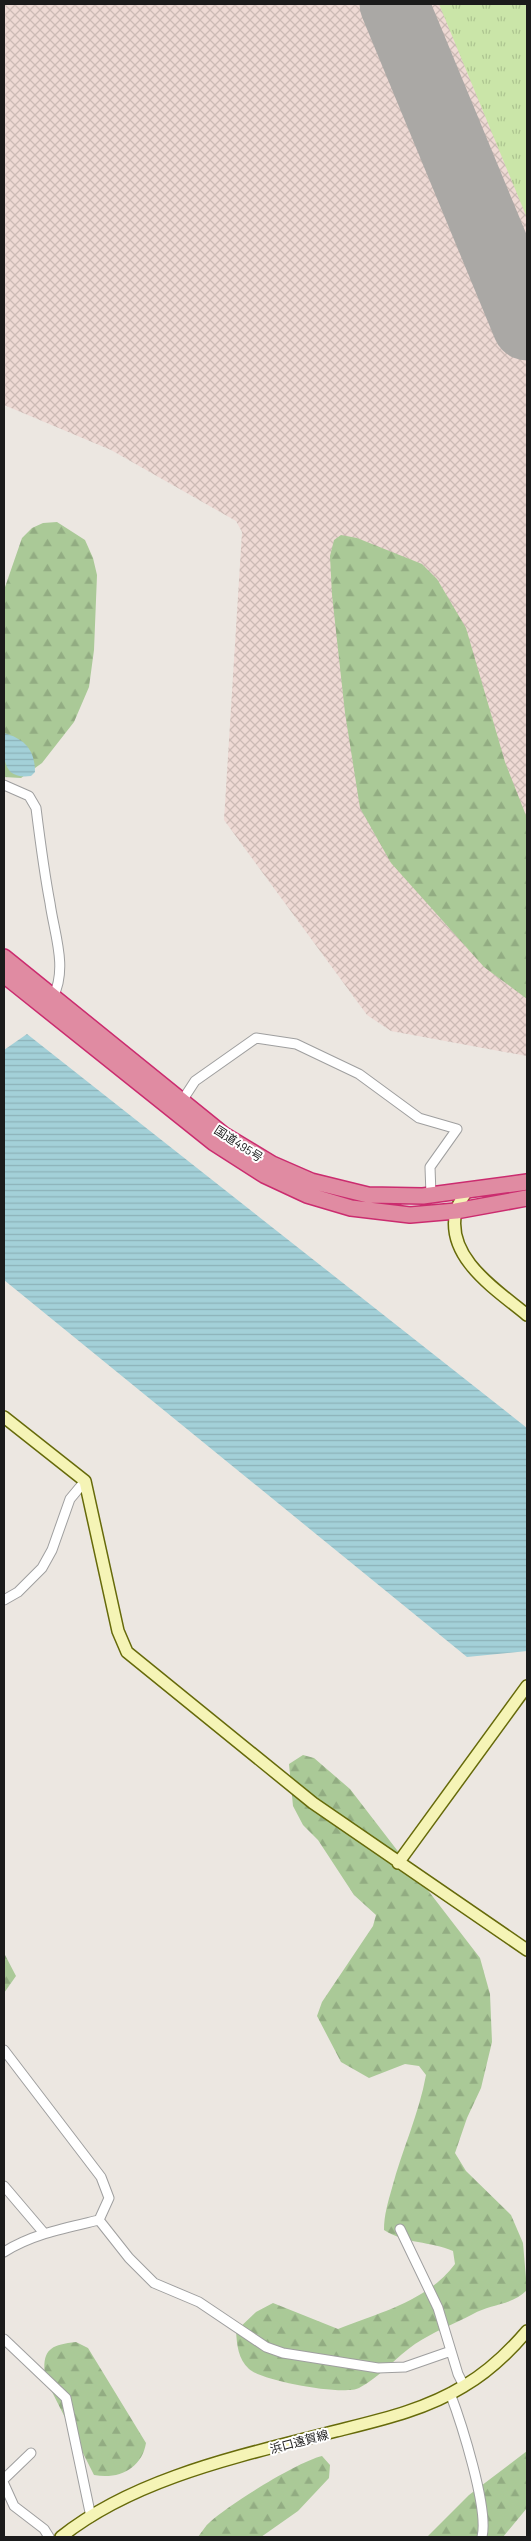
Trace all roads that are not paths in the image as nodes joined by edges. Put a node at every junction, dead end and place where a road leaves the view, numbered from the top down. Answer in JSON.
{"nodes":[{"id":1,"x":4,"y":785,"type":"edge"},
{"id":2,"x":4,"y":957,"type":"edge"},
{"id":3,"x":4,"y":975,"type":"edge"},
{"id":4,"x":53,"y":997,"type":"junction"},
{"id":5,"x":182,"y":1101,"type":"junction"},
{"id":6,"x":527,"y":1182,"type":"edge"},
{"id":7,"x":467,"y":1190,"type":"junction"},
{"id":8,"x":431,"y":1195,"type":"junction"},
{"id":9,"x":527,"y":1198,"type":"edge"},
{"id":10,"x":456,"y":1211,"type":"junction"},
{"id":11,"x":527,"y":1315,"type":"edge"},
{"id":12,"x":4,"y":1417,"type":"edge"},
{"id":13,"x":85,"y":1481,"type":"junction"},
{"id":14,"x":4,"y":1600,"type":"edge"},
{"id":15,"x":527,"y":1686,"type":"edge"},
{"id":16,"x":398,"y":1863,"type":"junction"},
{"id":17,"x":527,"y":1950,"type":"edge"},
{"id":18,"x":4,"y":2050,"type":"edge"},
{"id":19,"x":4,"y":2186,"type":"edge"},
{"id":20,"x":99,"y":2220,"type":"junction"},
{"id":21,"x":400,"y":2228,"type":"dead end"},
{"id":22,"x":44,"y":2233,"type":"junction"},
{"id":23,"x":4,"y":2252,"type":"edge"},
{"id":24,"x":527,"y":2331,"type":"edge"},
{"id":25,"x":4,"y":2339,"type":"edge"},
{"id":26,"x":451,"y":2351,"type":"junction"},
{"id":27,"x":464,"y":2386,"type":"junction"},
{"id":28,"x":450,"y":2393,"type":"junction"},
{"id":29,"x":31,"y":2453,"type":"dead end"},
{"id":30,"x":4,"y":2479,"type":"edge"},
{"id":31,"x":4,"y":2484,"type":"edge"},
{"id":32,"x":91,"y":2517,"type":"junction"},
{"id":33,"x":49,"y":2537,"type":"edge"},
{"id":34,"x":61,"y":2537,"type":"edge"},
{"id":35,"x":482,"y":2537,"type":"edge"}],
"edges":[{"from":1,"to":4,"type":"street"},
{"from":2,"to":4,"type":"highway","name":"国道495号"},
{"from":3,"to":10,"type":"highway","name":"国道495号"},
{"from":4,"to":5,"type":"highway","name":"国道495号"},
{"from":5,"to":8,"type":"highway","name":"国道495号"},
{"from":5,"to":8,"type":"street"},
{"from":6,"to":7,"type":"highway","name":"国道495号"},
{"from":7,"to":8,"type":"highway","name":"国道495号"},
{"from":7,"to":10,"type":"street"},
{"from":9,"to":10,"type":"highway","name":"国道495号"},
{"from":10,"to":11,"type":"street"},
{"from":12,"to":13,"type":"street"},
{"from":13,"to":14,"type":"street"},
{"from":13,"to":16,"type":"street"},
{"from":15,"to":16,"type":"street"},
{"from":16,"to":17,"type":"street"},
{"from":18,"to":20,"type":"street"},
{"from":19,"to":22,"type":"street"},
{"from":20,"to":22,"type":"street"},
{"from":20,"to":26,"type":"street"},
{"from":21,"to":26,"type":"street"},
{"from":22,"to":23,"type":"street"},
{"from":24,"to":27,"type":"street","name":"浜口遠賀線"},
{"from":25,"to":32,"type":"street"},
{"from":26,"to":27,"type":"street"},
{"from":27,"to":28,"type":"street","name":"浜口遠賀線"},
{"from":28,"to":32,"type":"street","name":"浜口遠賀線"},
{"from":28,"to":35,"type":"street"},
{"from":29,"to":30,"type":"street"},
{"from":31,"to":33,"type":"street"},
{"from":32,"to":34,"type":"street","name":"浜口遠賀線"}]}
